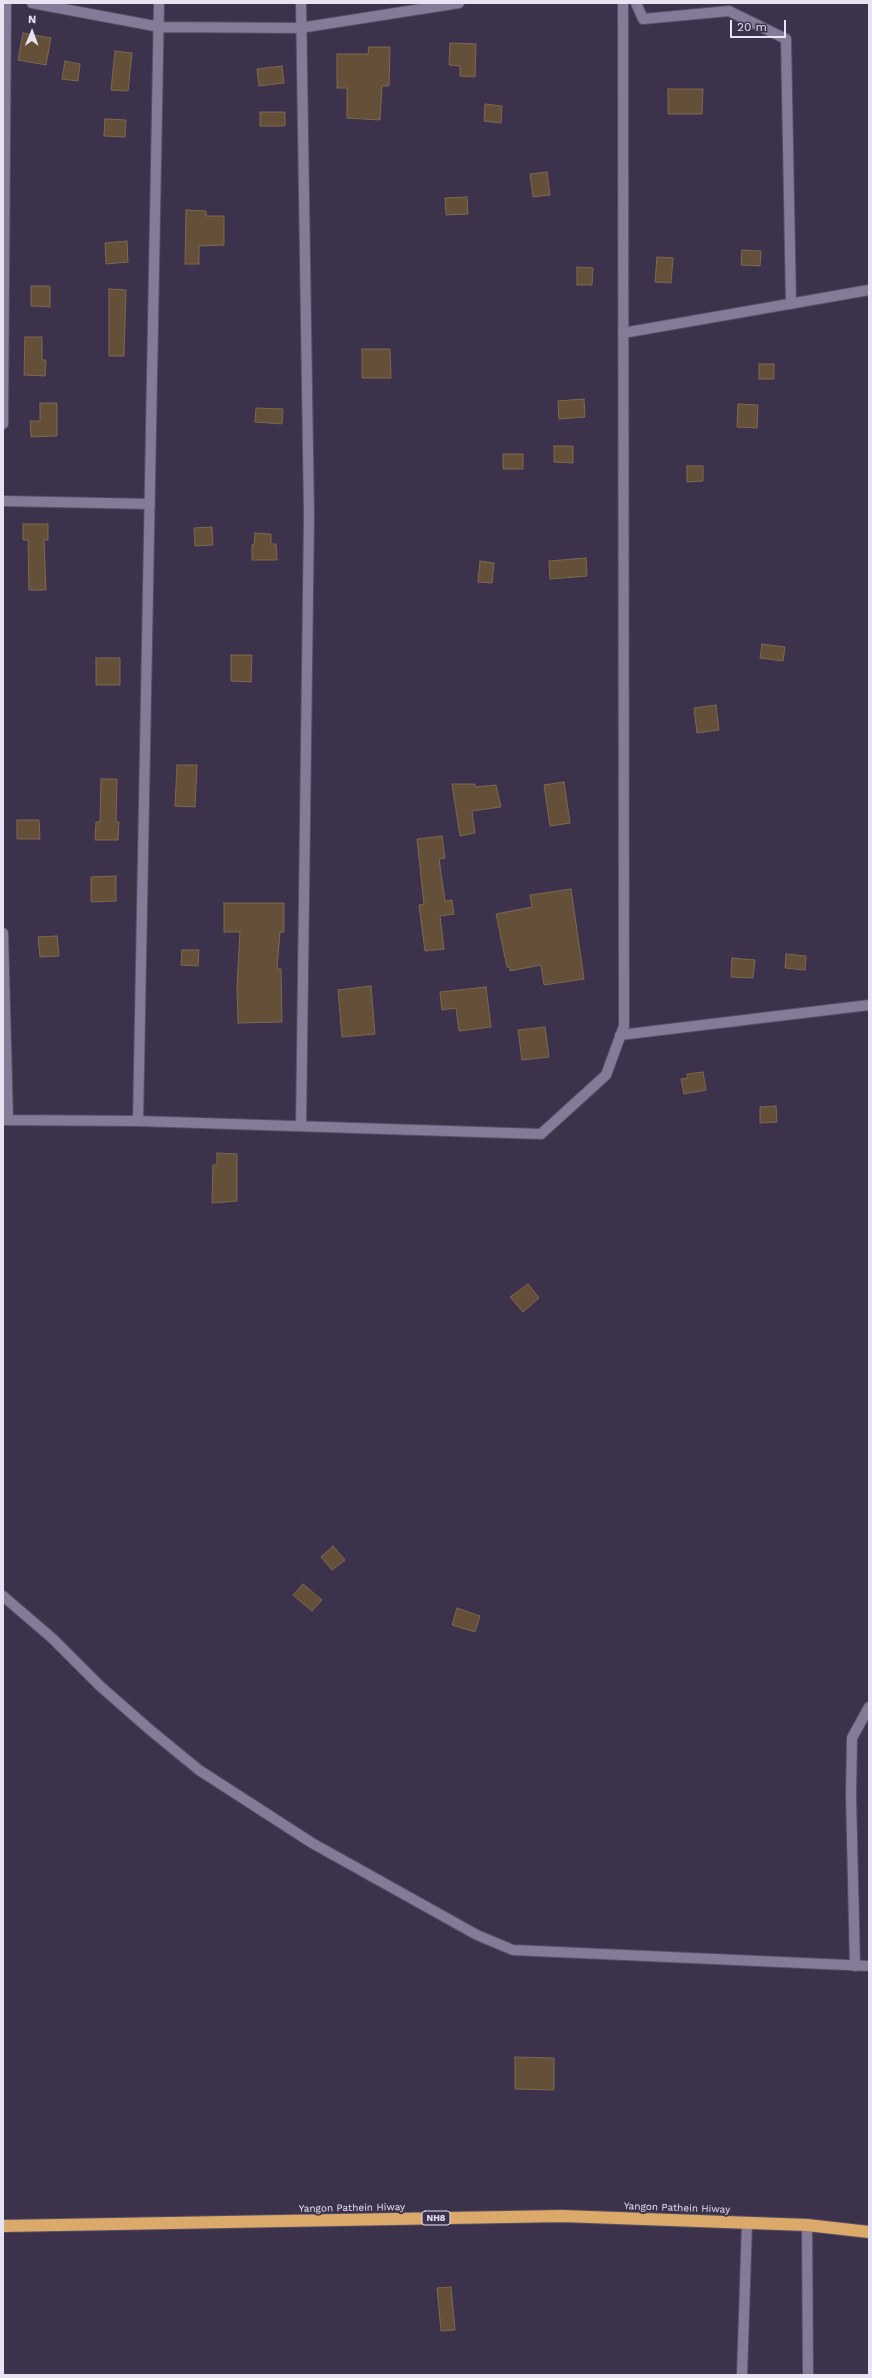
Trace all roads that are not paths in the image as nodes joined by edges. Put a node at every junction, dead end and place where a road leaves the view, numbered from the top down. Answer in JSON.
{"nodes":[{"id":1,"x":6,"y":3,"type":"edge"},
{"id":2,"x":32,"y":3,"type":"edge"},
{"id":3,"x":160,"y":3,"type":"edge"},
{"id":4,"x":301,"y":3,"type":"edge"},
{"id":5,"x":459,"y":3,"type":"edge"},
{"id":6,"x":623,"y":3,"type":"edge"},
{"id":7,"x":636,"y":3,"type":"edge"},
{"id":8,"x":160,"y":27,"type":"junction"},
{"id":9,"x":300,"y":28,"type":"junction"},
{"id":10,"x":869,"y":290,"type":"edge"},
{"id":11,"x":790,"y":304,"type":"junction"},
{"id":12,"x":623,"y":333,"type":"junction"},
{"id":13,"x":3,"y":424,"type":"edge"},
{"id":14,"x":3,"y":500,"type":"edge"},
{"id":15,"x":150,"y":504,"type":"junction"},
{"id":16,"x":3,"y":933,"type":"edge"},
{"id":17,"x":869,"y":1005,"type":"edge"},
{"id":18,"x":620,"y":1035,"type":"junction"},
{"id":19,"x":6,"y":1120,"type":"edge"},
{"id":20,"x":138,"y":1121,"type":"junction"},
{"id":21,"x":301,"y":1126,"type":"junction"},
{"id":22,"x":3,"y":1596,"type":"edge"},
{"id":23,"x":869,"y":1707,"type":"edge"},
{"id":24,"x":855,"y":1966,"type":"junction"},
{"id":25,"x":869,"y":1966,"type":"edge"},
{"id":26,"x":747,"y":2223,"type":"junction"},
{"id":27,"x":807,"y":2225,"type":"junction"},
{"id":28,"x":3,"y":2226,"type":"edge"},
{"id":29,"x":869,"y":2232,"type":"edge"},
{"id":30,"x":742,"y":2375,"type":"edge"},
{"id":31,"x":808,"y":2375,"type":"edge"}],
"edges":[{"from":1,"to":13,"type":"street"},
{"from":2,"to":8,"type":"street"},
{"from":3,"to":8,"type":"street"},
{"from":4,"to":9,"type":"street"},
{"from":5,"to":9,"type":"street"},
{"from":6,"to":12,"type":"street"},
{"from":7,"to":11,"type":"street"},
{"from":8,"to":9,"type":"street"},
{"from":8,"to":15,"type":"street"},
{"from":9,"to":21,"type":"street"},
{"from":10,"to":11,"type":"street"},
{"from":11,"to":12,"type":"street"},
{"from":12,"to":18,"type":"street"},
{"from":14,"to":15,"type":"street"},
{"from":15,"to":20,"type":"street"},
{"from":16,"to":19,"type":"street"},
{"from":17,"to":18,"type":"street"},
{"from":18,"to":21,"type":"street"},
{"from":19,"to":20,"type":"street"},
{"from":20,"to":21,"type":"street"},
{"from":22,"to":24,"type":"street"},
{"from":23,"to":24,"type":"street"},
{"from":24,"to":25,"type":"street"},
{"from":26,"to":27,"type":"highway","name":"Yangon Pathein Hiway","number":"NH8"},
{"from":26,"to":28,"type":"highway","name":"Yangon Pathein Hiway","number":"NH8"},
{"from":26,"to":30,"type":"street"},
{"from":27,"to":29,"type":"highway","name":"Yangon Pathein Hiway","number":"NH8"},
{"from":27,"to":31,"type":"street"}]}
